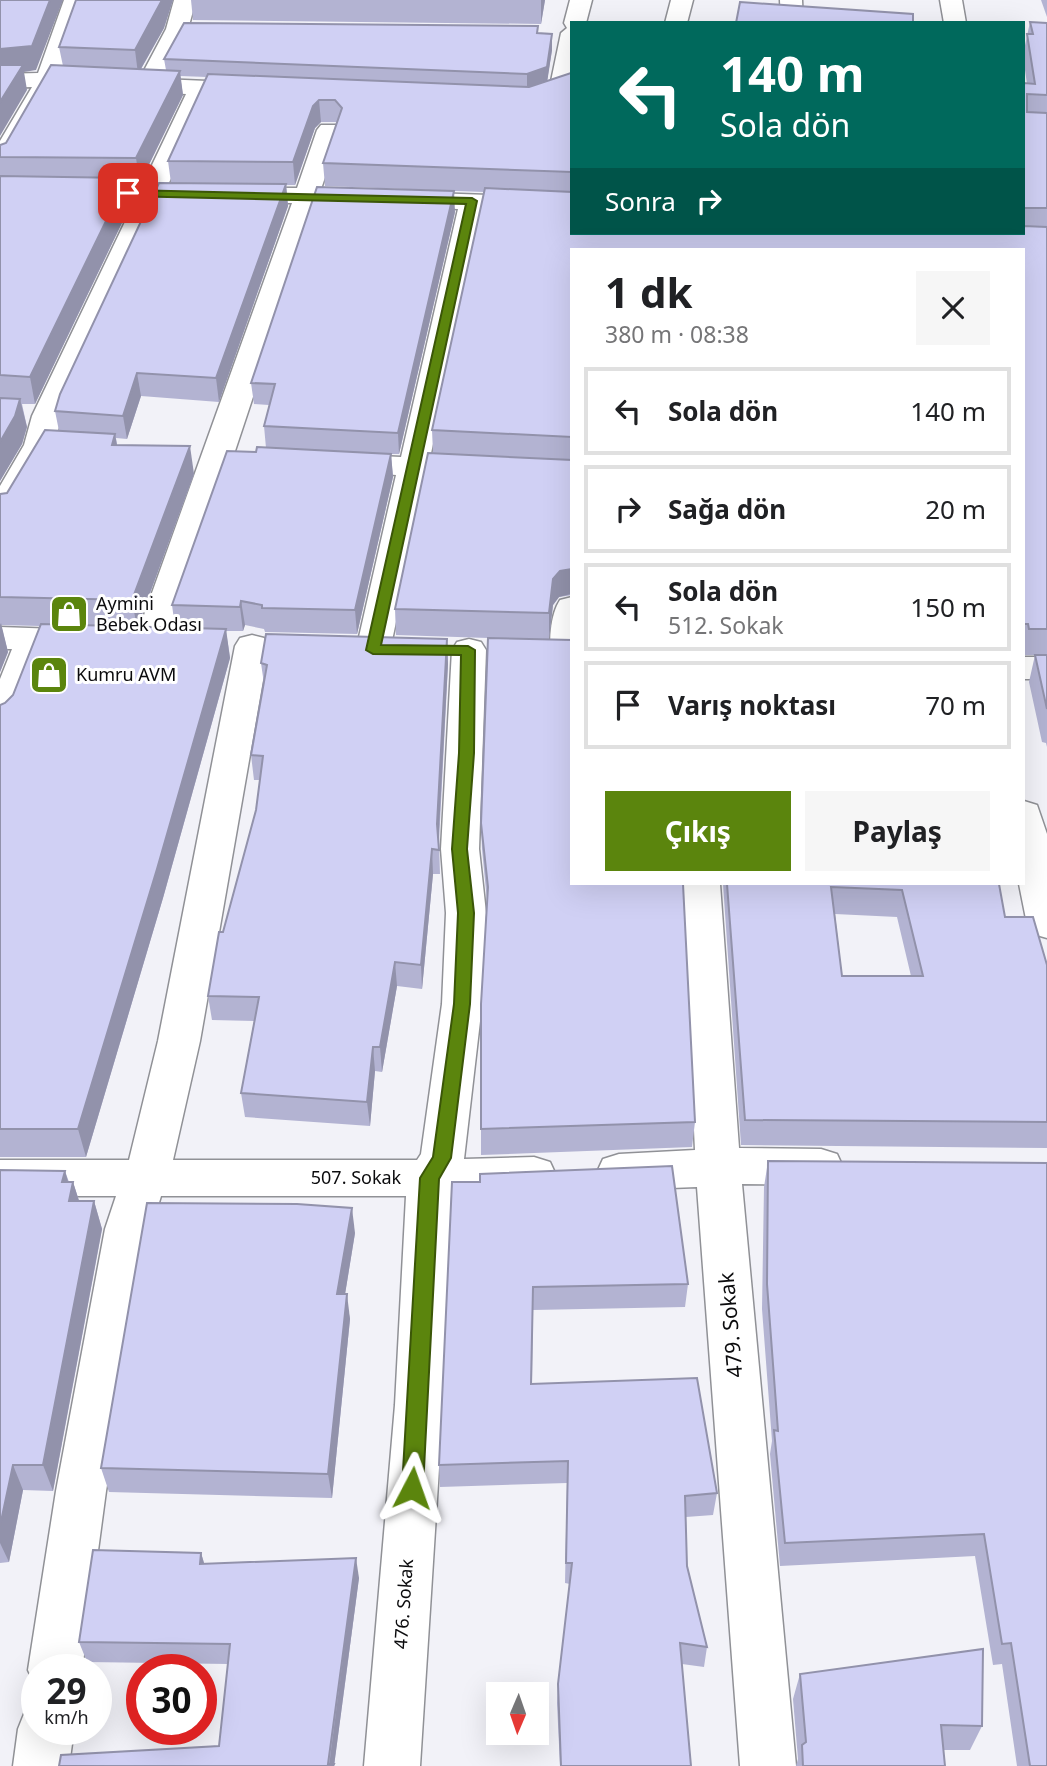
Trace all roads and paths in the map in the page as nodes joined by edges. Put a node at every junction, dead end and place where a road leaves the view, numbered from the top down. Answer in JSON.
{"nodes":[{"id":1,"x":75,"y":0,"type":"edge"},
{"id":2,"x":159,"y":0,"type":"edge"},
{"id":3,"x":581,"y":0,"type":"edge"},
{"id":4,"x":682,"y":0,"type":"edge"},
{"id":5,"x":791,"y":0,"type":"edge"},
{"id":6,"x":951,"y":0,"type":"edge"},
{"id":7,"x":185,"y":1,"type":"edge"},
{"id":8,"x":576,"y":21,"type":"edge"},
{"id":9,"x":677,"y":21,"type":"edge"},
{"id":10,"x":792,"y":21,"type":"edge"},
{"id":11,"x":955,"y":21,"type":"edge"},
{"id":12,"x":177,"y":29,"type":"junction"},
{"id":13,"x":204,"y":29,"type":"edge"},
{"id":14,"x":545,"y":34,"type":"edge"},
{"id":15,"x":570,"y":34,"type":"edge"},
{"id":16,"x":570,"y":53,"type":"edge"},
{"id":17,"x":47,"y":80,"type":"junction"},
{"id":18,"x":0,"y":81,"type":"edge"},
{"id":19,"x":147,"y":85,"type":"junction"},
{"id":20,"x":201,"y":87,"type":"junction"},
{"id":21,"x":566,"y":90,"type":"edge"},
{"id":22,"x":281,"y":91,"type":"edge"},
{"id":23,"x":501,"y":99,"type":"edge"},
{"id":24,"x":329,"y":130,"type":"dead end"},
{"id":25,"x":0,"y":162,"type":"edge"},
{"id":26,"x":0,"y":192,"type":"edge"},
{"id":27,"x":153,"y":194,"type":"junction"},
{"id":28,"x":308,"y":196,"type":"junction"},
{"id":29,"x":472,"y":201,"type":"junction"},
{"id":30,"x":570,"y":205,"type":"edge"},
{"id":31,"x":310,"y":461,"type":"edge"},
{"id":32,"x":414,"y":466,"type":"junction"},
{"id":33,"x":570,"y":474,"type":"edge"},
{"id":34,"x":0,"y":513,"type":"edge"},
{"id":35,"x":16,"y":639,"type":"edge"},
{"id":36,"x":150,"y":643,"type":"junction"},
{"id":37,"x":189,"y":644,"type":"edge"},
{"id":38,"x":253,"y":646,"type":"dead end"},
{"id":39,"x":373,"y":650,"type":"edge"},
{"id":40,"x":570,"y":653,"type":"edge"},
{"id":41,"x":1025,"y":668,"type":"edge"},
{"id":42,"x":1047,"y":668,"type":"edge"},
{"id":43,"x":0,"y":722,"type":"edge"},
{"id":44,"x":1025,"y":819,"type":"edge"},
{"id":45,"x":701,"y":885,"type":"edge"},
{"id":46,"x":1047,"y":924,"type":"edge"},
{"id":47,"x":718,"y":1168,"type":"junction"},
{"id":48,"x":866,"y":1168,"type":"edge"},
{"id":49,"x":145,"y":1177,"type":"junction"},
{"id":50,"x":0,"y":1178,"type":"edge"},
{"id":51,"x":429,"y":1178,"type":"junction"},
{"id":52,"x":58,"y":1654,"type":"edge"},
{"id":53,"x":44,"y":1745,"type":"edge"},
{"id":54,"x":41,"y":1766,"type":"edge"},
{"id":55,"x":391,"y":1766,"type":"edge"},
{"id":56,"x":768,"y":1766,"type":"edge"}],
"edges":[{"from":1,"to":17,"type":"street"},
{"from":2,"to":7,"type":"street"},
{"from":3,"to":8,"type":"street"},
{"from":4,"to":9,"type":"street"},
{"from":5,"to":10,"type":"street"},
{"from":6,"to":11,"type":"street"},
{"from":7,"to":12,"type":"street"},
{"from":12,"to":13,"type":"street"},
{"from":12,"to":19,"type":"street"},
{"from":14,"to":15,"type":"street"},
{"from":16,"to":21,"type":"street"},
{"from":17,"to":18,"type":"street"},
{"from":17,"to":19,"type":"street"},
{"from":17,"to":25,"type":"street"},
{"from":19,"to":20,"type":"street"},
{"from":20,"to":22,"type":"street"},
{"from":20,"to":27,"type":"street"},
{"from":21,"to":23,"type":"street"},
{"from":24,"to":28,"type":"street"},
{"from":26,"to":27,"type":"street"},
{"from":27,"to":28,"type":"street"},
{"from":27,"to":34,"type":"street"},
{"from":28,"to":29,"type":"street"},
{"from":28,"to":36,"type":"street"},
{"from":29,"to":30,"type":"street"},
{"from":29,"to":32,"type":"street"},
{"from":31,"to":32,"type":"street"},
{"from":32,"to":33,"type":"street"},
{"from":32,"to":39,"type":"street"},
{"from":35,"to":36,"type":"street"},
{"from":35,"to":43,"type":"street"},
{"from":36,"to":37,"type":"street"},
{"from":38,"to":49,"type":"street"},
{"from":40,"to":51,"type":"street","name":"476. Sokak"},
{"from":41,"to":42,"type":"street"},
{"from":44,"to":46,"type":"street"},
{"from":45,"to":47,"type":"street","name":"479. Sokak"},
{"from":47,"to":48,"type":"street","name":"507. Sokak"},
{"from":47,"to":51,"type":"street","name":"507. Sokak"},
{"from":47,"to":56,"type":"street","name":"479. Sokak"},
{"from":49,"to":50,"type":"street","name":"507. Sokak"},
{"from":49,"to":51,"type":"street","name":"507. Sokak"},
{"from":49,"to":52,"type":"street"},
{"from":51,"to":55,"type":"street","name":"476. Sokak"},
{"from":53,"to":54,"type":"street"}]}
